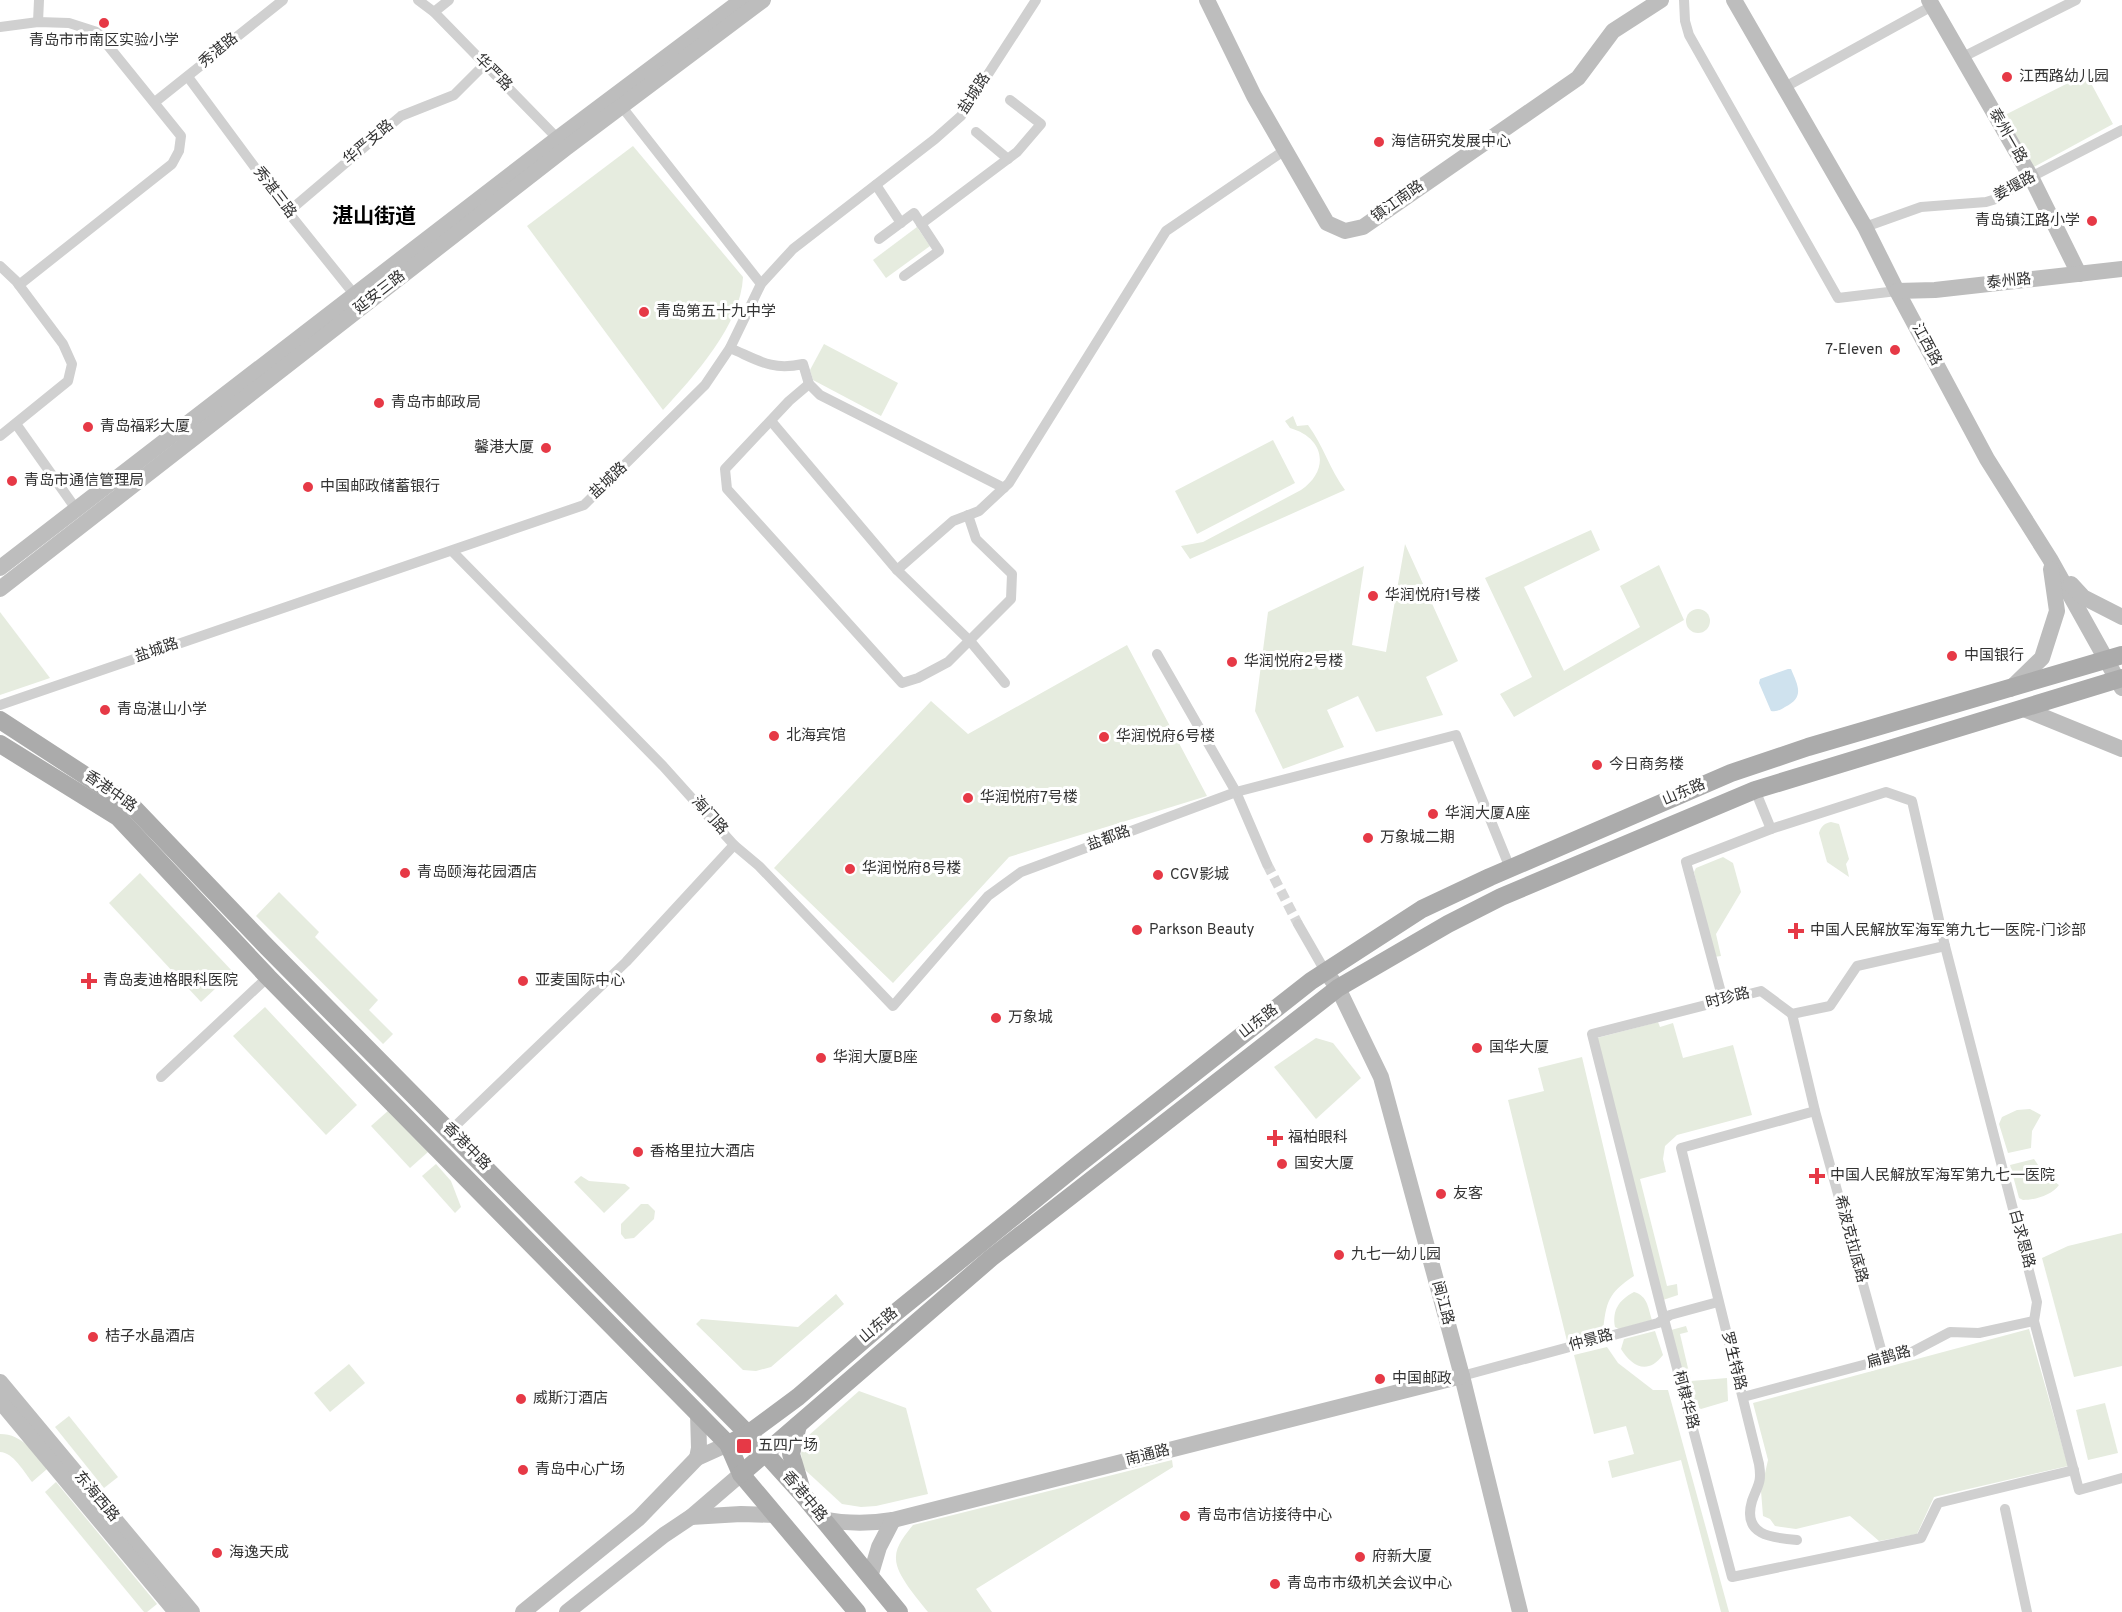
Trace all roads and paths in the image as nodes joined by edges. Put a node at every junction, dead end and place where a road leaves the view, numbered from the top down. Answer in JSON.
{"nodes":[{"id":1,"x":39,"y":0,"type":"edge"},
{"id":2,"x":283,"y":0,"type":"edge"},
{"id":3,"x":418,"y":0,"type":"edge"},
{"id":4,"x":449,"y":0,"type":"edge"},
{"id":5,"x":742,"y":0,"type":"edge"},
{"id":6,"x":763,"y":0,"type":"edge"},
{"id":7,"x":1036,"y":0,"type":"edge"},
{"id":8,"x":1207,"y":0,"type":"edge"},
{"id":9,"x":1661,"y":0,"type":"edge"},
{"id":10,"x":1684,"y":0,"type":"edge"},
{"id":11,"x":1734,"y":0,"type":"edge"},
{"id":12,"x":2076,"y":0,"type":"edge"},
{"id":13,"x":1931,"y":3,"type":"edge"},
{"id":14,"x":434,"y":12,"type":"junction"},
{"id":15,"x":38,"y":22,"type":"junction"},
{"id":16,"x":1,"y":27,"type":"edge"},
{"id":17,"x":1961,"y":58,"type":"junction"},
{"id":18,"x":485,"y":64,"type":"junction"},
{"id":19,"x":188,"y":77,"type":"junction"},
{"id":20,"x":1785,"y":87,"type":"junction"},
{"id":21,"x":1010,"y":100,"type":"dead end"},
{"id":22,"x":155,"y":102,"type":"junction"},
{"id":23,"x":622,"y":106,"type":"junction"},
{"id":24,"x":2122,"y":130,"type":"edge"},
{"id":25,"x":976,"y":132,"type":"dead end"},
{"id":26,"x":562,"y":143,"type":"junction"},
{"id":27,"x":1285,"y":150,"type":"junction"},
{"id":28,"x":1008,"y":159,"type":"junction"},
{"id":29,"x":2031,"y":177,"type":"junction"},
{"id":30,"x":876,"y":185,"type":"junction"},
{"id":31,"x":288,"y":212,"type":"junction"},
{"id":32,"x":901,"y":223,"type":"junction"},
{"id":33,"x":921,"y":224,"type":"junction"},
{"id":34,"x":1865,"y":227,"type":"junction"},
{"id":35,"x":879,"y":239,"type":"dead end"},
{"id":36,"x":0,"y":266,"type":"edge"},
{"id":37,"x":2122,"y":269,"type":"edge"},
{"id":38,"x":2079,"y":274,"type":"junction"},
{"id":39,"x":904,"y":276,"type":"dead end"},
{"id":40,"x":760,"y":284,"type":"junction"},
{"id":41,"x":19,"y":285,"type":"junction"},
{"id":42,"x":1897,"y":291,"type":"junction"},
{"id":43,"x":359,"y":300,"type":"junction"},
{"id":44,"x":730,"y":348,"type":"junction"},
{"id":45,"x":809,"y":384,"type":"junction"},
{"id":46,"x":771,"y":421,"type":"junction"},
{"id":47,"x":16,"y":424,"type":"junction"},
{"id":48,"x":0,"y":436,"type":"edge"},
{"id":49,"x":1004,"y":488,"type":"junction"},
{"id":50,"x":76,"y":509,"type":"junction"},
{"id":51,"x":968,"y":515,"type":"junction"},
{"id":52,"x":452,"y":551,"type":"junction"},
{"id":53,"x":2050,"y":559,"type":"junction"},
{"id":54,"x":0,"y":568,"type":"edge"},
{"id":55,"x":897,"y":570,"type":"junction"},
{"id":56,"x":0,"y":589,"type":"edge"},
{"id":57,"x":2122,"y":617,"type":"edge"},
{"id":58,"x":970,"y":641,"type":"junction"},
{"id":59,"x":1157,"y":654,"type":"dead end"},
{"id":60,"x":2114,"y":658,"type":"edge"},
{"id":61,"x":2120,"y":682,"type":"edge"},
{"id":62,"x":1005,"y":683,"type":"dead end"},
{"id":63,"x":2009,"y":689,"type":"junction"},
{"id":64,"x":0,"y":705,"type":"edge"},
{"id":65,"x":2024,"y":709,"type":"junction"},
{"id":66,"x":0,"y":720,"type":"edge"},
{"id":67,"x":0,"y":744,"type":"edge"},
{"id":68,"x":2122,"y":749,"type":"edge"},
{"id":69,"x":1755,"y":790,"type":"junction"},
{"id":70,"x":1236,"y":792,"type":"junction"},
{"id":71,"x":1771,"y":829,"type":"junction"},
{"id":72,"x":734,"y":844,"type":"junction"},
{"id":73,"x":1267,"y":864,"type":"tunnel mouth"},
{"id":74,"x":1510,"y":868,"type":"junction"},
{"id":75,"x":1298,"y":924,"type":"tunnel mouth"},
{"id":76,"x":1945,"y":946,"type":"junction"},
{"id":77,"x":1325,"y":971,"type":"junction"},
{"id":78,"x":268,"y":976,"type":"junction"},
{"id":79,"x":1338,"y":988,"type":"junction"},
{"id":80,"x":1724,"y":1000,"type":"junction"},
{"id":81,"x":1792,"y":1014,"type":"junction"},
{"id":82,"x":1592,"y":1034,"type":"joint"},
{"id":83,"x":161,"y":1077,"type":"dead end"},
{"id":84,"x":1815,"y":1111,"type":"junction"},
{"id":85,"x":450,"y":1131,"type":"junction"},
{"id":86,"x":1718,"y":1302,"type":"junction"},
{"id":87,"x":1664,"y":1319,"type":"junction"},
{"id":88,"x":2034,"y":1321,"type":"junction"},
{"id":89,"x":1884,"y":1360,"type":"junction"},
{"id":90,"x":1462,"y":1376,"type":"junction"},
{"id":91,"x":0,"y":1382,"type":"edge"},
{"id":92,"x":1743,"y":1397,"type":"junction"},
{"id":93,"x":4,"y":1403,"type":"edge"},
{"id":94,"x":698,"y":1413,"type":"junction"},
{"id":95,"x":798,"y":1425,"type":"junction"},
{"id":96,"x":748,"y":1434,"type":"junction"},
{"id":97,"x":728,"y":1444,"type":"junction"},
{"id":98,"x":765,"y":1453,"type":"junction"},
{"id":99,"x":697,"y":1458,"type":"junction"},
{"id":100,"x":2074,"y":1470,"type":"junction"},
{"id":101,"x":741,"y":1474,"type":"junction"},
{"id":102,"x":2122,"y":1478,"type":"edge"},
{"id":103,"x":803,"y":1496,"type":"junction"},
{"id":104,"x":2005,"y":1509,"type":"dead end"},
{"id":105,"x":775,"y":1515,"type":"junction"},
{"id":106,"x":691,"y":1517,"type":"junction"},
{"id":107,"x":822,"y":1520,"type":"junction"},
{"id":108,"x":893,"y":1520,"type":"junction"},
{"id":109,"x":1797,"y":1540,"type":"dead end"},
{"id":110,"x":870,"y":1577,"type":"junction"},
{"id":111,"x":176,"y":1612,"type":"edge"},
{"id":112,"x":192,"y":1612,"type":"edge"},
{"id":113,"x":523,"y":1612,"type":"edge"},
{"id":114,"x":567,"y":1612,"type":"edge"},
{"id":115,"x":856,"y":1612,"type":"edge"},
{"id":116,"x":899,"y":1612,"type":"edge"},
{"id":117,"x":1520,"y":1612,"type":"edge"},
{"id":118,"x":2027,"y":1612,"type":"edge"}],
"edges":[{"from":1,"to":15,"type":"street"},
{"from":2,"to":19,"type":"street","name":"秀湛路"},
{"from":3,"to":14,"type":"street","name":"华严路"},
{"from":4,"to":14,"type":"street"},
{"from":5,"to":26,"type":"main road","name":"延安三路"},
{"from":6,"to":23,"type":"main road","name":"延安三路"},
{"from":7,"to":30,"type":"street","name":"盐城路"},
{"from":8,"to":27,"type":"main road","name":"镇江南路"},
{"from":9,"to":27,"type":"main road","name":"镇江南路"},
{"from":10,"to":42,"type":"street"},
{"from":11,"to":20,"type":"main road","name":"江西路"},
{"from":12,"to":17,"type":"street"},
{"from":13,"to":17,"type":"main road","name":"泰州一路"},
{"from":13,"to":20,"type":"street"},
{"from":14,"to":18,"type":"street","name":"华严路"},
{"from":15,"to":16,"type":"street"},
{"from":15,"to":22,"type":"street"},
{"from":17,"to":29,"type":"main road","name":"泰州一路"},
{"from":18,"to":26,"type":"street","name":"华严路"},
{"from":18,"to":31,"type":"street","name":"华严支路"},
{"from":19,"to":22,"type":"street","name":"秀湛路"},
{"from":19,"to":31,"type":"street","name":"秀湛三路"},
{"from":20,"to":34,"type":"main road","name":"江西路"},
{"from":21,"to":28,"type":"street"},
{"from":22,"to":41,"type":"street"},
{"from":23,"to":26,"type":"main road","name":"延安三路"},
{"from":23,"to":40,"type":"street"},
{"from":24,"to":29,"type":"street","name":"姜堰路"},
{"from":25,"to":28,"type":"street"},
{"from":26,"to":43,"type":"main road","name":"延安三路"},
{"from":27,"to":49,"type":"street"},
{"from":28,"to":33,"type":"street"},
{"from":29,"to":34,"type":"street","name":"姜堰路"},
{"from":29,"to":38,"type":"main road","name":"泰州一路"},
{"from":30,"to":32,"type":"street"},
{"from":30,"to":40,"type":"street","name":"盐城路"},
{"from":31,"to":43,"type":"street","name":"秀湛三路"},
{"from":32,"to":33,"type":"street"},
{"from":32,"to":35,"type":"street"},
{"from":33,"to":39,"type":"street"},
{"from":34,"to":42,"type":"main road","name":"江西路"},
{"from":36,"to":41,"type":"street"},
{"from":37,"to":38,"type":"main road","name":"泰州路"},
{"from":38,"to":42,"type":"main road","name":"泰州路"},
{"from":40,"to":44,"type":"street","name":"盐城路"},
{"from":41,"to":47,"type":"street"},
{"from":42,"to":53,"type":"main road","name":"江西路"},
{"from":43,"to":50,"type":"main road","name":"延安三路"},
{"from":43,"to":56,"type":"main road","name":"延安三路"},
{"from":44,"to":45,"type":"street"},
{"from":44,"to":52,"type":"street","name":"盐城路"},
{"from":45,"to":46,"type":"street"},
{"from":45,"to":49,"type":"street"},
{"from":46,"to":55,"type":"street"},
{"from":46,"to":58,"type":"street"},
{"from":47,"to":48,"type":"street"},
{"from":47,"to":50,"type":"street"},
{"from":49,"to":51,"type":"street"},
{"from":50,"to":54,"type":"main road","name":"延安三路"},
{"from":51,"to":55,"type":"street"},
{"from":51,"to":58,"type":"street"},
{"from":52,"to":64,"type":"street","name":"盐城路"},
{"from":52,"to":72,"type":"street","name":"海门路"},
{"from":53,"to":57,"type":"main road"},
{"from":53,"to":60,"type":"main road","name":"江西路"},
{"from":53,"to":63,"type":"main road"},
{"from":55,"to":58,"type":"street"},
{"from":58,"to":62,"type":"street"},
{"from":59,"to":70,"type":"street"},
{"from":60,"to":61,"type":"main road","name":"江西路"},
{"from":60,"to":63,"type":"main road","name":"山东路"},
{"from":61,"to":65,"type":"main road","name":"山东路"},
{"from":63,"to":74,"type":"main road","name":"山东路"},
{"from":65,"to":68,"type":"main road"},
{"from":65,"to":69,"type":"main road","name":"山东路"},
{"from":66,"to":85,"type":"main road","name":"香港中路"},
{"from":67,"to":78,"type":"main road","name":"香港中路"},
{"from":69,"to":71,"type":"street"},
{"from":69,"to":79,"type":"main road","name":"山东路"},
{"from":70,"to":72,"type":"street","name":"盐都路"},
{"from":70,"to":73,"type":"street"},
{"from":70,"to":74,"type":"street","name":"盐都路"},
{"from":71,"to":76,"type":"street","name":"白求恩路"},
{"from":71,"to":80,"type":"street"},
{"from":72,"to":85,"type":"street","name":"海门路"},
{"from":74,"to":77,"type":"main road","name":"山东路"},
{"from":75,"to":77,"type":"street"},
{"from":76,"to":81,"type":"street"},
{"from":76,"to":88,"type":"street","name":"白求恩路"},
{"from":77,"to":79,"type":"main road","name":"闽江路"},
{"from":77,"to":96,"type":"main road","name":"山东路"},
{"from":78,"to":83,"type":"street"},
{"from":78,"to":94,"type":"main road","name":"香港中路"},
{"from":79,"to":90,"type":"main road","name":"闽江路"},
{"from":79,"to":95,"type":"main road","name":"山东路"},
{"from":80,"to":81,"type":"street","name":"时珍路"},
{"from":80,"to":82,"type":"street","name":"时珍路"},
{"from":81,"to":84,"type":"street","name":"希波克拉底路"},
{"from":82,"to":87,"type":"street","name":"柯棣华路"},
{"from":84,"to":86,"type":"street","name":"罗生特路"},
{"from":84,"to":89,"type":"street","name":"希波克拉底路"},
{"from":85,"to":96,"type":"main road","name":"香港中路"},
{"from":86,"to":87,"type":"street","name":"仲景路"},
{"from":86,"to":92,"type":"street","name":"罗生特路"},
{"from":87,"to":90,"type":"street","name":"仲景路"},
{"from":87,"to":100,"type":"street","name":"柯棣华路"},
{"from":88,"to":89,"type":"street","name":"扁鹊路"},
{"from":88,"to":100,"type":"street","name":"白求恩路"},
{"from":89,"to":92,"type":"street","name":"扁鹊路"},
{"from":90,"to":108,"type":"main road","name":"南通路"},
{"from":90,"to":117,"type":"main road","name":"闽江路"},
{"from":91,"to":93,"type":"main road","name":"东海西路"},
{"from":92,"to":109,"type":"street","name":"罗生特路"},
{"from":93,"to":111,"type":"main road","name":"东海西路"},
{"from":93,"to":112,"type":"main road","name":"东海西路"},
{"from":94,"to":97,"type":"main road","name":"香港中路"},
{"from":94,"to":99,"type":"main road"},
{"from":95,"to":98,"type":"main road","name":"山东路"},
{"from":95,"to":103,"type":"main road"},
{"from":96,"to":97,"type":"main road","name":"山东路"},
{"from":96,"to":98,"type":"main road","name":"香港中路"},
{"from":97,"to":99,"type":"main road","name":"山东路"},
{"from":97,"to":101,"type":"main road","name":"香港中路"},
{"from":98,"to":101,"type":"main road","name":"山东路"},
{"from":98,"to":103,"type":"main road","name":"香港中路"},
{"from":99,"to":113,"type":"main road","name":"山东路"},
{"from":100,"to":102,"type":"street","name":"白求恩路"},
{"from":101,"to":105,"type":"main road","name":"香港中路"},
{"from":101,"to":106,"type":"main road","name":"山东路"},
{"from":103,"to":107,"type":"main road","name":"香港中路"},
{"from":104,"to":118,"type":"street"},
{"from":105,"to":106,"type":"main road"},
{"from":105,"to":115,"type":"main road","name":"香港中路"},
{"from":106,"to":114,"type":"main road","name":"山东路"},
{"from":107,"to":108,"type":"main road","name":"南通路"},
{"from":107,"to":110,"type":"main road","name":"香港中路"},
{"from":108,"to":110,"type":"main road"},
{"from":110,"to":116,"type":"main road","name":"香港中路"}]}
